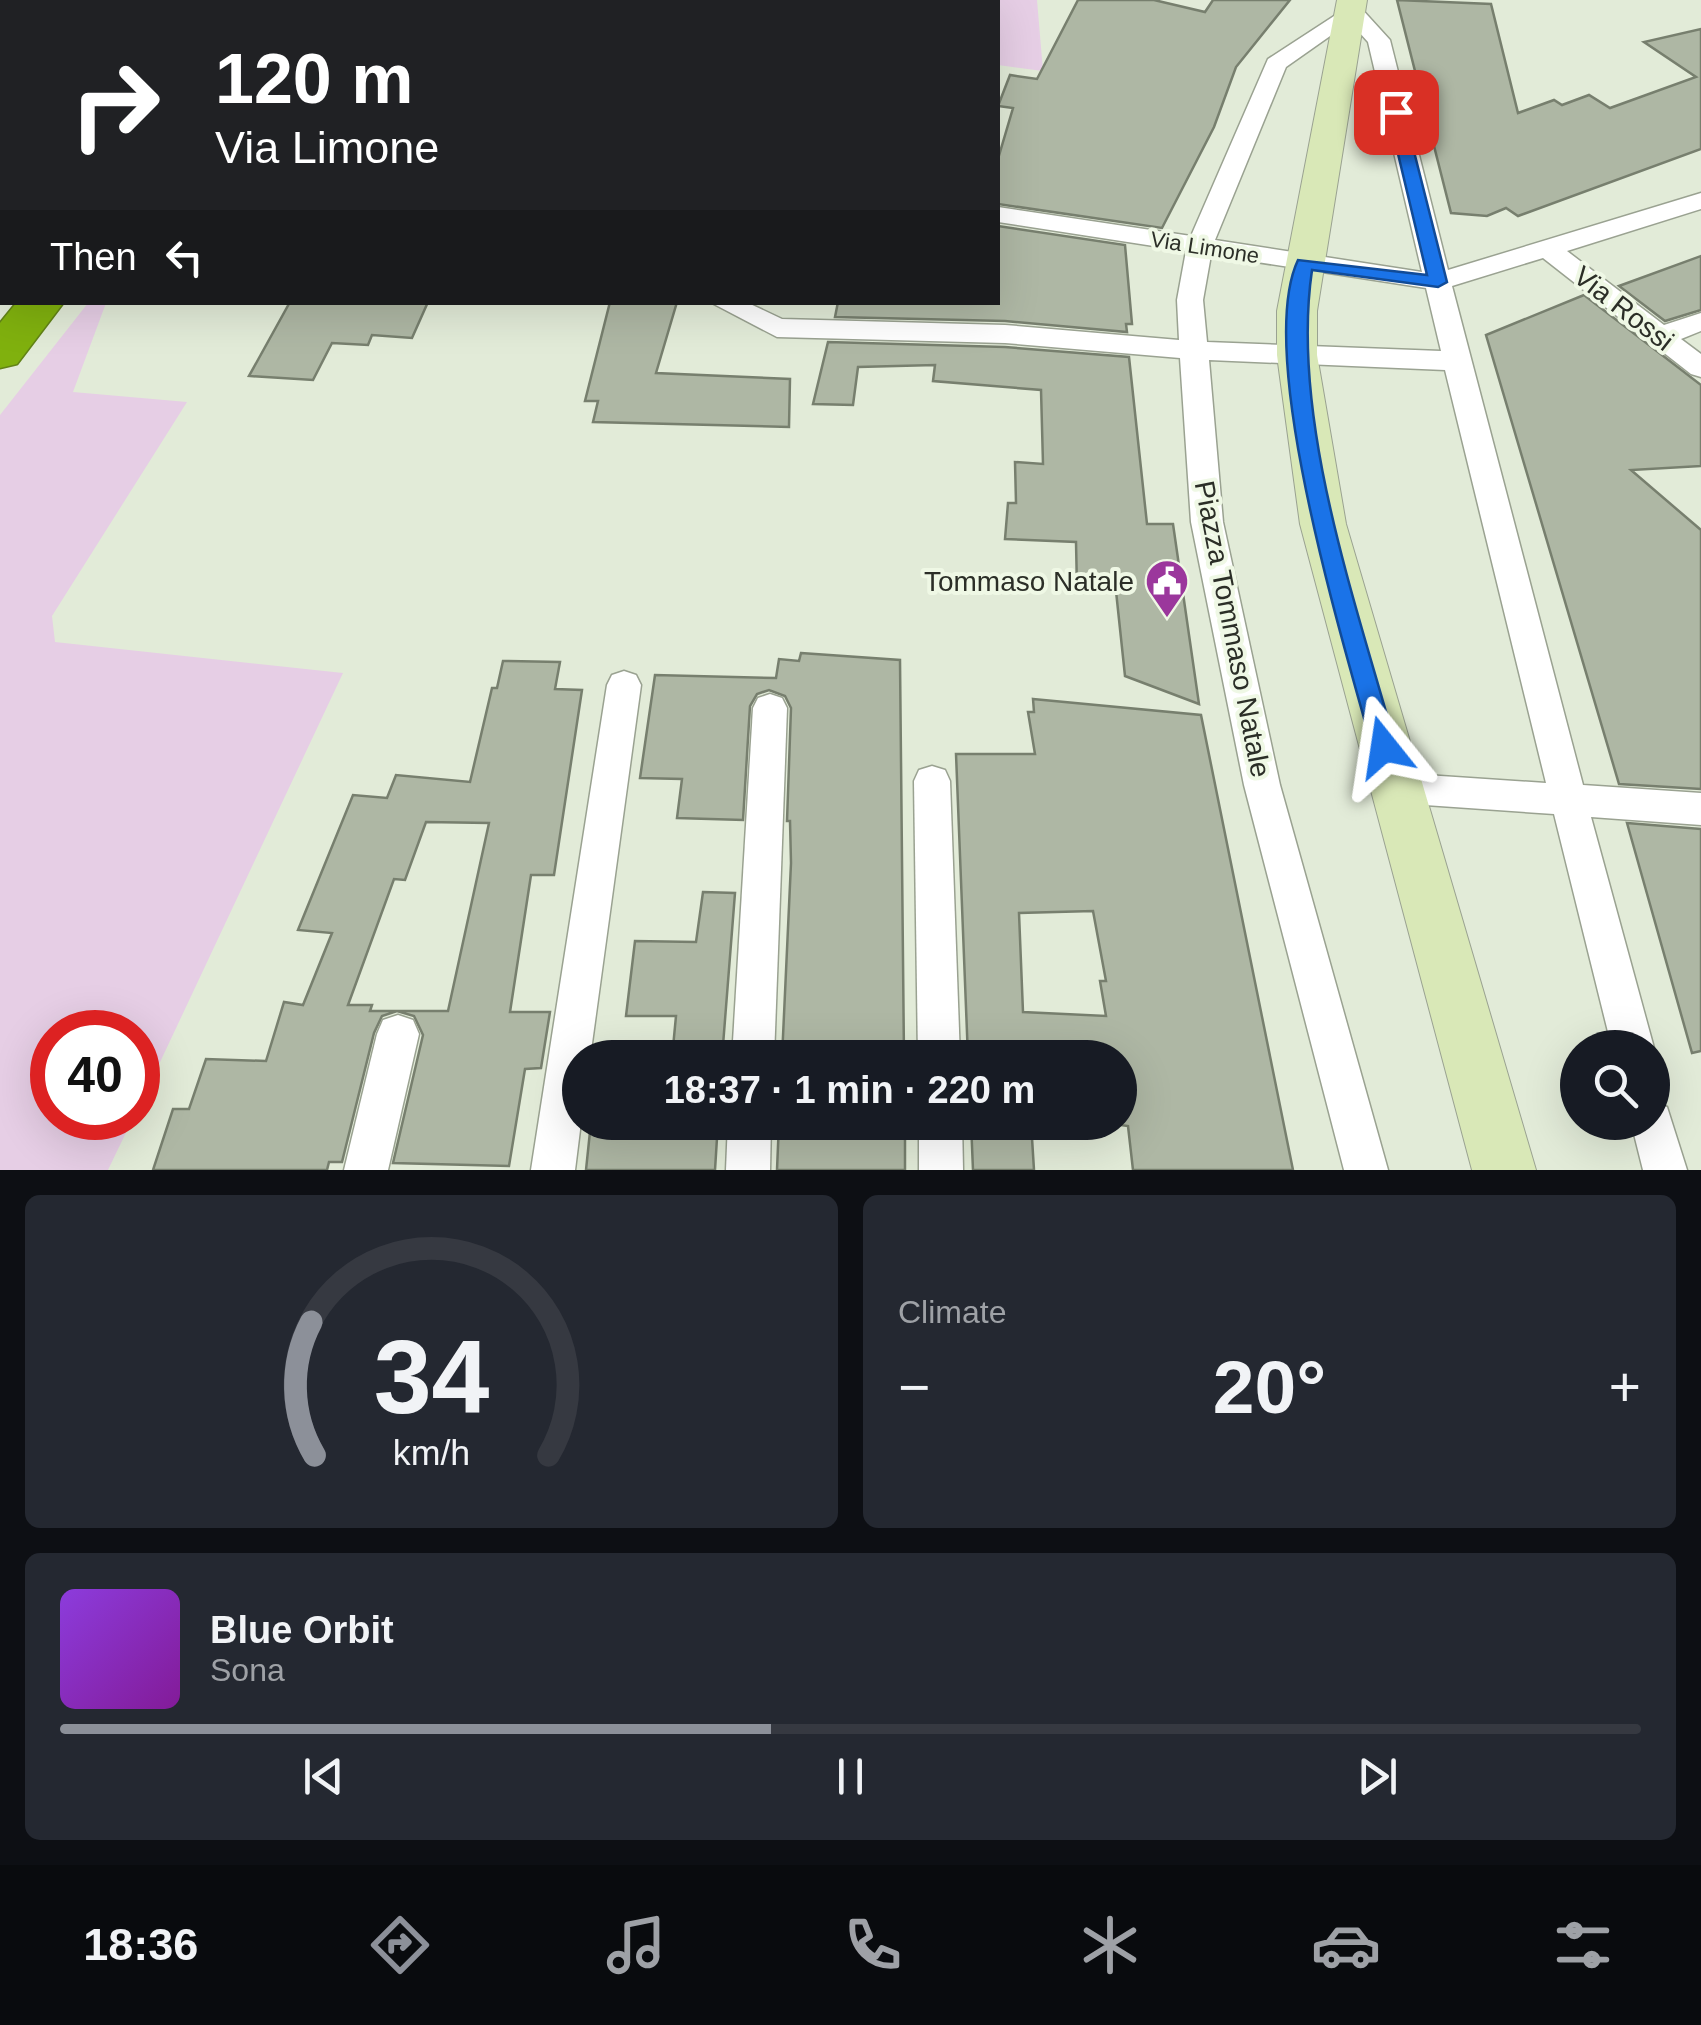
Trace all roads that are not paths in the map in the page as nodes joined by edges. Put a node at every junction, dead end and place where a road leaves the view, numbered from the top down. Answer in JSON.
{"nodes":[{"id":1,"x":1352,"y":5,"type":"edge"},
{"id":2,"x":1701,"y":201,"type":"edge"},
{"id":3,"x":1000,"y":214,"type":"edge"},
{"id":4,"x":1200,"y":245,"type":"junction"},
{"id":5,"x":1547,"y":248,"type":"junction"},
{"id":6,"x":1304,"y":264,"type":"junction"},
{"id":7,"x":1438,"y":282,"type":"junction"},
{"id":8,"x":39,"y":305,"type":"edge"},
{"id":9,"x":729,"y":305,"type":"edge"},
{"id":10,"x":1701,"y":322,"type":"edge"},
{"id":11,"x":1662,"y":336,"type":"junction"},
{"id":12,"x":1193,"y":350,"type":"junction"},
{"id":13,"x":0,"y":352,"type":"edge"},
{"id":14,"x":1297,"y":355,"type":"junction"},
{"id":15,"x":1457,"y":361,"type":"junction"},
{"id":16,"x":1701,"y":368,"type":"edge"},
{"id":17,"x":624,"y":685,"type":"dead end"},
{"id":18,"x":770,"y":708,"type":"dead end"},
{"id":19,"x":932,"y":781,"type":"dead end"},
{"id":20,"x":1396,"y":788,"type":"junction"},
{"id":21,"x":1568,"y":801,"type":"junction"},
{"id":22,"x":1701,"y":809,"type":"edge"},
{"id":23,"x":1629,"y":1030,"type":"edge"},
{"id":24,"x":398,"y":1034,"type":"dead end"},
{"id":25,"x":754,"y":1040,"type":"edge"},
{"id":26,"x":938,"y":1040,"type":"edge"},
{"id":27,"x":749,"y":1140,"type":"edge"},
{"id":28,"x":940,"y":1140,"type":"edge"},
{"id":29,"x":1657,"y":1140,"type":"edge"},
{"id":30,"x":366,"y":1170,"type":"edge"},
{"id":31,"x":553,"y":1170,"type":"edge"},
{"id":32,"x":748,"y":1170,"type":"edge"},
{"id":33,"x":941,"y":1170,"type":"edge"},
{"id":34,"x":1366,"y":1170,"type":"edge"},
{"id":35,"x":1504,"y":1170,"type":"edge"},
{"id":36,"x":1665,"y":1170,"type":"edge"}],
"edges":[{"from":1,"to":4,"type":"street","name":"Piazza Tommaso Natale"},
{"from":1,"to":6,"type":"street"},
{"from":1,"to":7,"type":"street"},
{"from":2,"to":5,"type":"street","name":"Via Limone"},
{"from":3,"to":4,"type":"street","name":"Via Limone"},
{"from":4,"to":6,"type":"street","name":"Via Limone"},
{"from":4,"to":12,"type":"street","name":"Piazza Tommaso Natale"},
{"from":5,"to":7,"type":"street","name":"Via Limone"},
{"from":5,"to":11,"type":"street","name":"Via Rossi"},
{"from":6,"to":7,"type":"street","name":"Via Limone"},
{"from":6,"to":14,"type":"street"},
{"from":7,"to":15,"type":"street"},
{"from":8,"to":13,"type":"highway"},
{"from":9,"to":12,"type":"street"},
{"from":10,"to":11,"type":"street"},
{"from":11,"to":16,"type":"street","name":"Via Rossi"},
{"from":12,"to":14,"type":"street"},
{"from":12,"to":34,"type":"street","name":"Piazza Tommaso Natale"},
{"from":14,"to":15,"type":"street"},
{"from":14,"to":20,"type":"street"},
{"from":15,"to":21,"type":"street"},
{"from":17,"to":31,"type":"street"},
{"from":18,"to":25,"type":"street"},
{"from":19,"to":26,"type":"street"},
{"from":20,"to":21,"type":"street"},
{"from":20,"to":35,"type":"street"},
{"from":21,"to":22,"type":"street"},
{"from":21,"to":23,"type":"street"},
{"from":24,"to":30,"type":"street"},
{"from":27,"to":32,"type":"street"},
{"from":28,"to":33,"type":"street"},
{"from":29,"to":36,"type":"street"}]}
